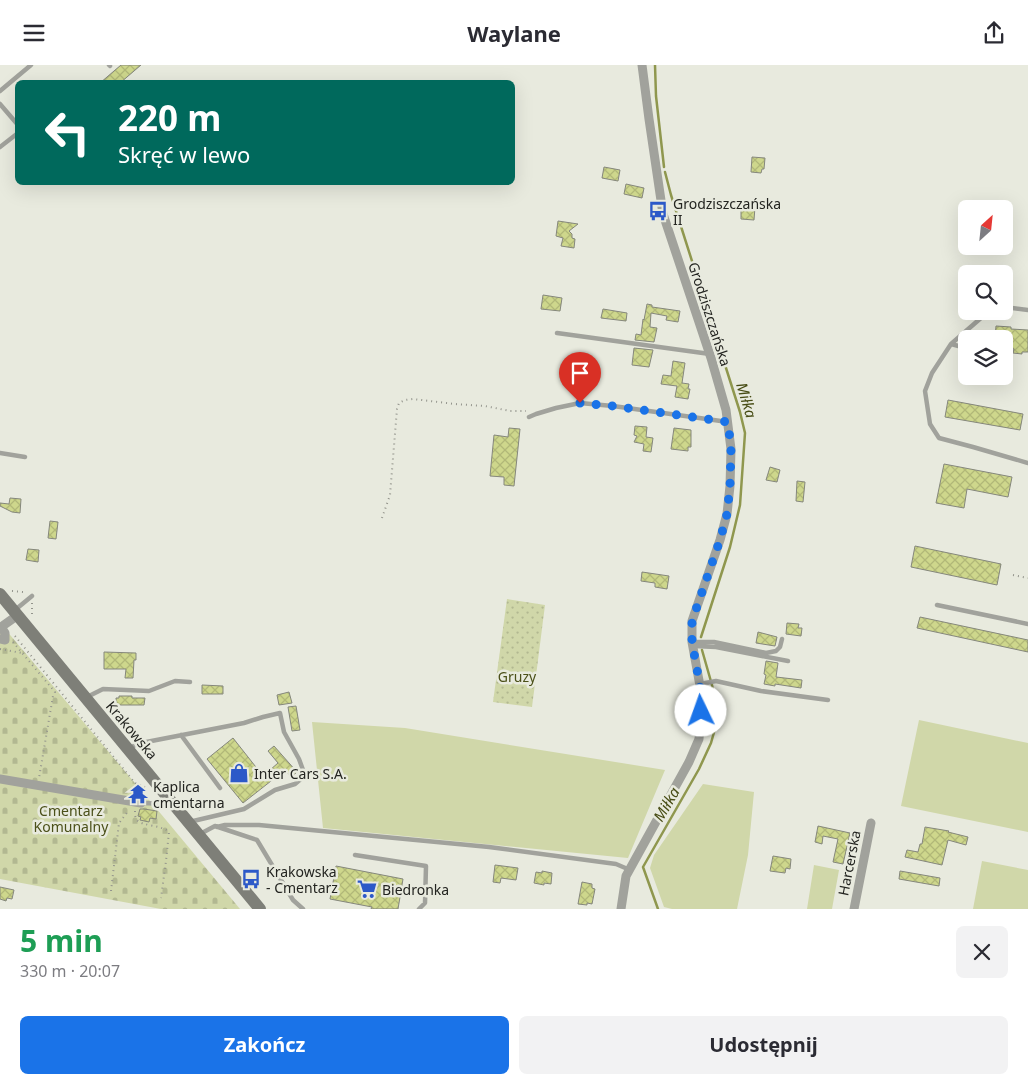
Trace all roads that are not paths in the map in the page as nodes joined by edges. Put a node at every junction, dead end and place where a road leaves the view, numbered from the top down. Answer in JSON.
{"nodes":[{"id":1,"x":31,"y":65,"type":"edge"},
{"id":2,"x":642,"y":65,"type":"edge"},
{"id":3,"x":0,"y":91,"type":"edge"},
{"id":4,"x":0,"y":104,"type":"edge"},
{"id":5,"x":15,"y":122,"type":"edge"},
{"id":6,"x":15,"y":135,"type":"edge"},
{"id":7,"x":0,"y":147,"type":"edge"},
{"id":8,"x":1013,"y":308,"type":"edge"},
{"id":9,"x":1028,"y":311,"type":"edge"},
{"id":10,"x":979,"y":320,"type":"edge"},
{"id":11,"x":557,"y":333,"type":"dead end"},
{"id":12,"x":951,"y":344,"type":"junction"},
{"id":13,"x":958,"y":346,"type":"edge"},
{"id":14,"x":710,"y":355,"type":"junction"},
{"id":15,"x":530,"y":417,"type":"dead end"},
{"id":16,"x":728,"y":422,"type":"junction"},
{"id":17,"x":0,"y":453,"type":"edge"},
{"id":18,"x":25,"y":457,"type":"dead end"},
{"id":19,"x":1028,"y":463,"type":"edge"},
{"id":20,"x":0,"y":594,"type":"edge"},
{"id":21,"x":32,"y":596,"type":"dead end"},
{"id":22,"x":937,"y":605,"type":"dead end"},
{"id":23,"x":16,"y":613,"type":"junction"},
{"id":24,"x":1028,"y":624,"type":"edge"},
{"id":25,"x":3,"y":632,"type":"edge"},
{"id":26,"x":782,"y":639,"type":"dead end"},
{"id":27,"x":692,"y":644,"type":"junction"},
{"id":28,"x":788,"y":661,"type":"dead end"},
{"id":29,"x":190,"y":682,"type":"dead end"},
{"id":30,"x":700,"y":684,"type":"junction"},
{"id":31,"x":86,"y":698,"type":"junction"},
{"id":32,"x":828,"y":700,"type":"dead end"},
{"id":33,"x":181,"y":735,"type":"junction"},
{"id":34,"x":128,"y":749,"type":"junction"},
{"id":35,"x":0,"y":779,"type":"edge"},
{"id":36,"x":220,"y":788,"type":"dead end"},
{"id":37,"x":138,"y":802,"type":"joint"},
{"id":38,"x":174,"y":804,"type":"junction"},
{"id":39,"x":188,"y":822,"type":"junction"},
{"id":40,"x":871,"y":823,"type":"dead end"},
{"id":41,"x":217,"y":827,"type":"junction"},
{"id":42,"x":199,"y":835,"type":"junction"},
{"id":43,"x":355,"y":855,"type":"dead end"},
{"id":44,"x":630,"y":870,"type":"junction"},
{"id":45,"x":260,"y":909,"type":"edge"},
{"id":46,"x":303,"y":909,"type":"edge"},
{"id":47,"x":419,"y":909,"type":"edge"},
{"id":48,"x":621,"y":909,"type":"edge"},
{"id":49,"x":854,"y":909,"type":"edge"}],
"edges":[{"from":1,"to":3,"type":"lane"},
{"from":2,"to":14,"type":"street","name":"Grodziszczańska"},
{"from":4,"to":5,"type":"lane"},
{"from":6,"to":7,"type":"lane"},
{"from":8,"to":9,"type":"lane"},
{"from":10,"to":12,"type":"lane"},
{"from":11,"to":14,"type":"lane"},
{"from":12,"to":13,"type":"lane"},
{"from":12,"to":19,"type":"lane"},
{"from":14,"to":16,"type":"street","name":"Grodziszczańska"},
{"from":15,"to":16,"type":"lane"},
{"from":16,"to":27,"type":"street","name":"Grodziszczańska"},
{"from":17,"to":18,"type":"lane"},
{"from":20,"to":23,"type":"main road","name":"Krakowska"},
{"from":21,"to":23,"type":"lane"},
{"from":22,"to":24,"type":"lane"},
{"from":23,"to":25,"type":"street"},
{"from":23,"to":31,"type":"main road","name":"Krakowska"},
{"from":26,"to":27,"type":"lane"},
{"from":27,"to":28,"type":"lane"},
{"from":27,"to":30,"type":"street","name":"Grodziszczańska"},
{"from":29,"to":31,"type":"lane"},
{"from":30,"to":32,"type":"lane"},
{"from":30,"to":44,"type":"street","name":"Grodziszczańska"},
{"from":31,"to":34,"type":"main road","name":"Krakowska"},
{"from":33,"to":34,"type":"lane"},
{"from":33,"to":36,"type":"lane"},
{"from":33,"to":39,"type":"lane"},
{"from":34,"to":38,"type":"main road","name":"Krakowska"},
{"from":35,"to":37,"type":"street"},
{"from":37,"to":38,"type":"lane"},
{"from":38,"to":39,"type":"main road","name":"Krakowska"},
{"from":39,"to":42,"type":"main road","name":"Krakowska"},
{"from":40,"to":49,"type":"street","name":"Harcerska"},
{"from":41,"to":42,"type":"lane"},
{"from":41,"to":44,"type":"lane"},
{"from":41,"to":46,"type":"lane"},
{"from":42,"to":45,"type":"main road","name":"Krakowska"},
{"from":43,"to":47,"type":"lane"},
{"from":44,"to":48,"type":"street","name":"Grodziszczańska"}]}
